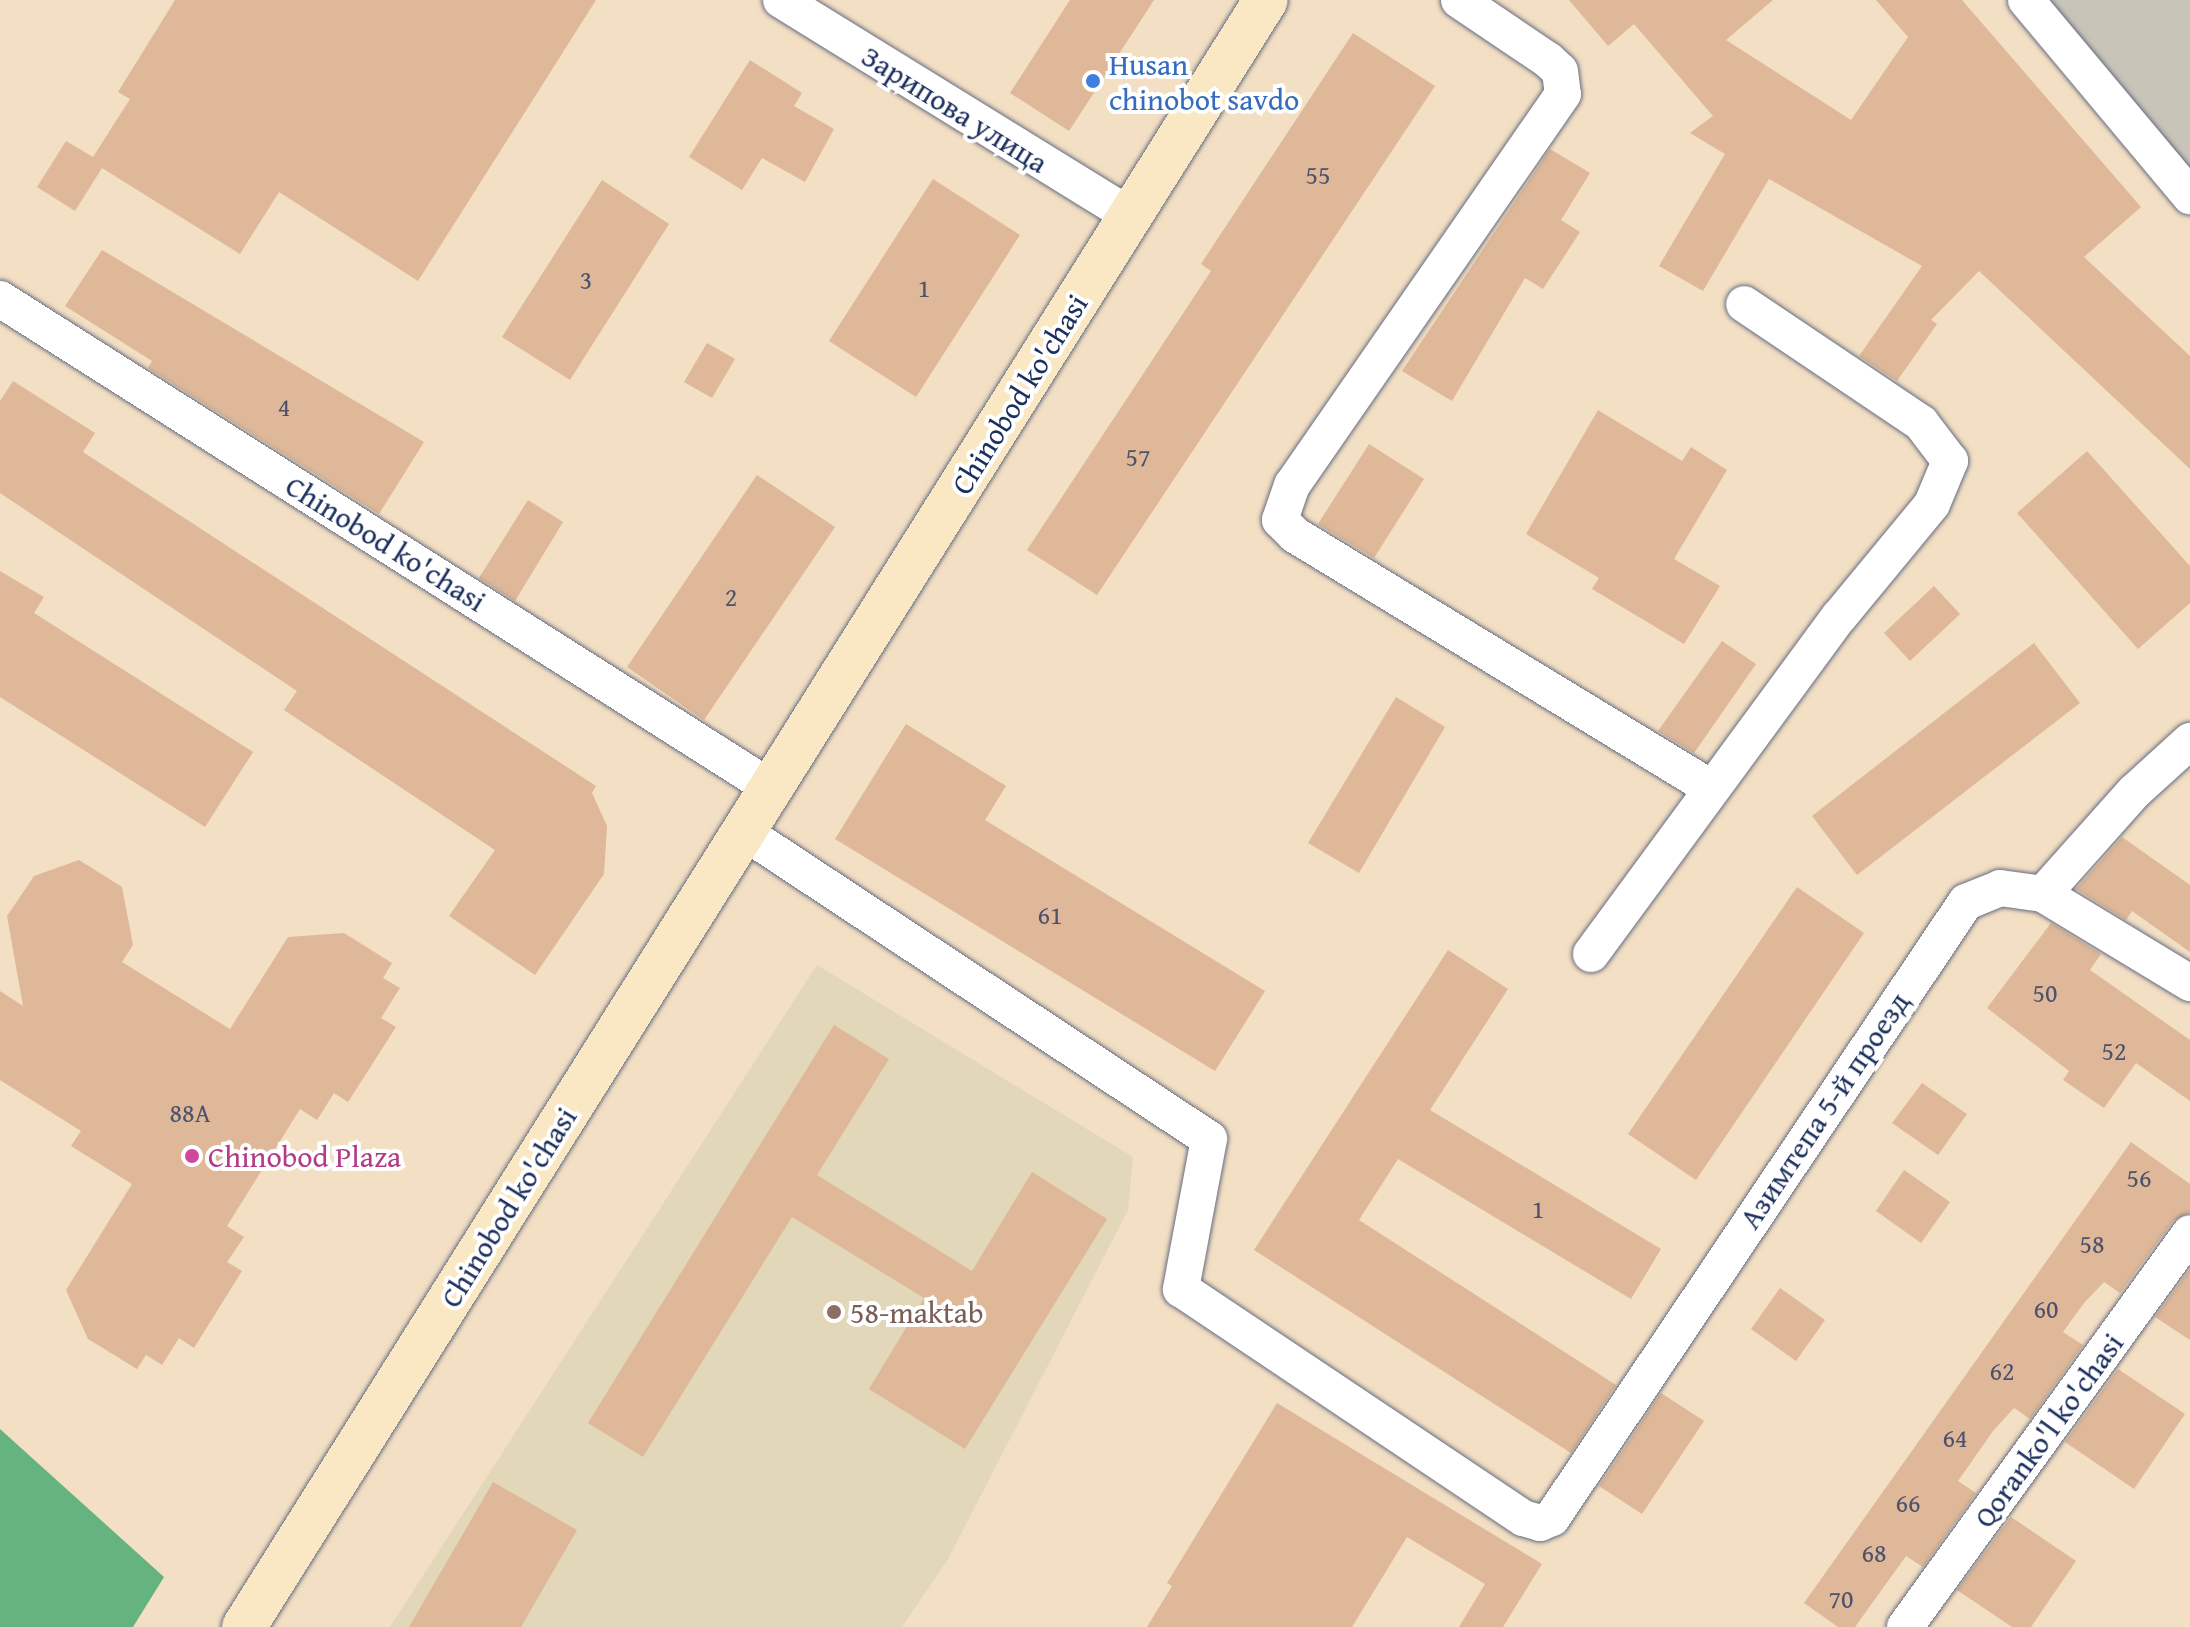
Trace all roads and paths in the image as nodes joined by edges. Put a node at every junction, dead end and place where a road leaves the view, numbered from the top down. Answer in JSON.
{"nodes":[{"id":1,"x":781,"y":0,"type":"edge"},
{"id":2,"x":1266,"y":0,"type":"edge"},
{"id":3,"x":1459,"y":0,"type":"edge"},
{"id":4,"x":2026,"y":0,"type":"edge"},
{"id":5,"x":2190,"y":196,"type":"edge"},
{"id":6,"x":1131,"y":216,"type":"junction"},
{"id":7,"x":0,"y":299,"type":"edge"},
{"id":8,"x":1744,"y":304,"type":"dead end"},
{"id":9,"x":2190,"y":741,"type":"edge"},
{"id":10,"x":771,"y":788,"type":"junction"},
{"id":11,"x":1711,"y":788,"type":"junction"},
{"id":12,"x":744,"y":832,"type":"junction"},
{"id":13,"x":2043,"y":894,"type":"junction"},
{"id":14,"x":1591,"y":954,"type":"dead end"},
{"id":15,"x":2190,"y":983,"type":"edge"},
{"id":16,"x":2190,"y":1233,"type":"edge"},
{"id":17,"x":244,"y":1627,"type":"edge"},
{"id":18,"x":1905,"y":1627,"type":"edge"}],
"edges":[{"from":1,"to":6,"type":"street","name":"Зарипова улица"},
{"from":2,"to":6,"type":"main road","name":"Chinobod ko'chasi"},
{"from":3,"to":11,"type":"street"},
{"from":4,"to":5,"type":"street"},
{"from":6,"to":10,"type":"main road","name":"Chinobod ko'chasi"},
{"from":7,"to":10,"type":"street","name":"Chinobod ko'chasi"},
{"from":8,"to":11,"type":"street"},
{"from":9,"to":13,"type":"street"},
{"from":10,"to":12,"type":"main road","name":"Chinobod ko'chasi"},
{"from":11,"to":14,"type":"street"},
{"from":12,"to":13,"type":"street","name":"Азимтепа 5-й проезд"},
{"from":12,"to":17,"type":"main road","name":"Chinobod ko'chasi"},
{"from":13,"to":15,"type":"street","name":"Азимтепа 5-й проезд"},
{"from":16,"to":18,"type":"street","name":"Qoranko'l ko'chasi"}]}
